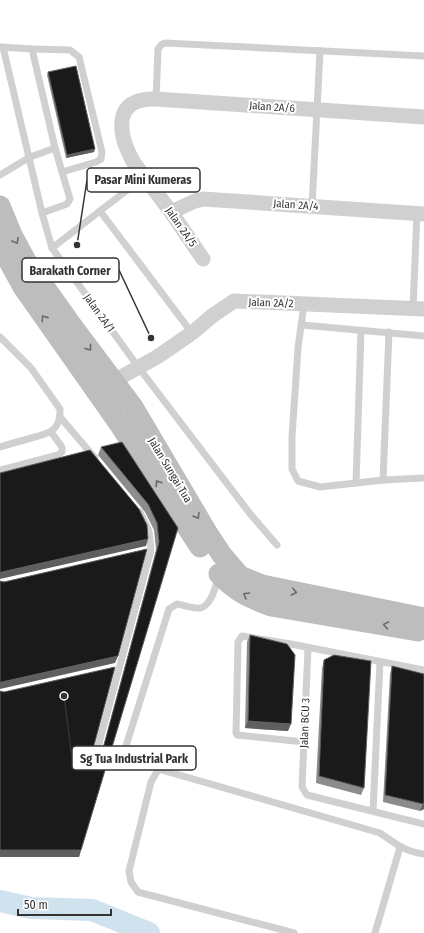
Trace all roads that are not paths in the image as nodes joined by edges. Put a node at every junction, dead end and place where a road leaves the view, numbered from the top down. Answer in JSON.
{"nodes":[{"id":1,"x":2,"y":47,"type":"edge"},
{"id":2,"x":32,"y":49,"type":"junction"},
{"id":3,"x":320,"y":51,"type":"junction"},
{"id":4,"x":424,"y":56,"type":"edge"},
{"id":5,"x":156,"y":98,"type":"junction"},
{"id":6,"x":316,"y":110,"type":"junction"},
{"id":7,"x":124,"y":111,"type":"joint"},
{"id":8,"x":424,"y":117,"type":"edge"},
{"id":9,"x":55,"y":148,"type":"junction"},
{"id":10,"x":30,"y":158,"type":"junction"},
{"id":11,"x":62,"y":172,"type":"junction"},
{"id":12,"x":0,"y":175,"type":"edge"},
{"id":13,"x":144,"y":177,"type":"junction"},
{"id":14,"x":0,"y":206,"type":"edge"},
{"id":15,"x":312,"y":206,"type":"junction"},
{"id":16,"x":100,"y":211,"type":"junction"},
{"id":17,"x":171,"y":212,"type":"junction"},
{"id":18,"x":42,"y":213,"type":"junction"},
{"id":19,"x":420,"y":214,"type":"edge"},
{"id":20,"x":0,"y":246,"type":"edge"},
{"id":21,"x":52,"y":248,"type":"junction"},
{"id":22,"x":203,"y":259,"type":"dead end"},
{"id":23,"x":304,"y":304,"type":"junction"},
{"id":24,"x":418,"y":309,"type":"edge"},
{"id":25,"x":302,"y":325,"type":"junction"},
{"id":26,"x":361,"y":331,"type":"junction"},
{"id":27,"x":389,"y":332,"type":"junction"},
{"id":28,"x":192,"y":333,"type":"junction"},
{"id":29,"x":424,"y":336,"type":"edge"},
{"id":30,"x":0,"y":338,"type":"edge"},
{"id":31,"x":139,"y":368,"type":"junction"},
{"id":32,"x":110,"y":393,"type":"junction"},
{"id":33,"x":60,"y":417,"type":"junction"},
{"id":34,"x":51,"y":432,"type":"junction"},
{"id":35,"x":0,"y":447,"type":"edge"},
{"id":36,"x":101,"y":465,"type":"edge"},
{"id":37,"x":0,"y":470,"type":"edge"},
{"id":38,"x":424,"y":478,"type":"edge"},
{"id":39,"x":383,"y":480,"type":"junction"},
{"id":40,"x":356,"y":483,"type":"junction"},
{"id":41,"x":136,"y":508,"type":"edge"},
{"id":42,"x":277,"y":545,"type":"dead end"},
{"id":43,"x":151,"y":550,"type":"junction"},
{"id":44,"x":143,"y":551,"type":"edge"},
{"id":45,"x":218,"y":573,"type":"junction"},
{"id":46,"x":424,"y":618,"type":"edge"},
{"id":47,"x":424,"y":632,"type":"edge"},
{"id":48,"x":308,"y":648,"type":"junction"},
{"id":49,"x":380,"y":662,"type":"junction"},
{"id":50,"x":424,"y":670,"type":"edge"},
{"id":51,"x":304,"y":742,"type":"junction"},
{"id":52,"x":95,"y":758,"type":"edge"},
{"id":53,"x":158,"y":770,"type":"junction"},
{"id":54,"x":373,"y":811,"type":"junction"},
{"id":55,"x":424,"y":824,"type":"edge"},
{"id":56,"x":400,"y":846,"type":"junction"},
{"id":57,"x":424,"y":854,"type":"edge"},
{"id":58,"x":294,"y":933,"type":"edge"},
{"id":59,"x":375,"y":933,"type":"edge"}],
"edges":[{"from":1,"to":2,"type":"lane"},
{"from":1,"to":10,"type":"lane","name":"Jalan 2A/1"},
{"from":2,"to":9,"type":"lane"},
{"from":2,"to":11,"type":"lane"},
{"from":3,"to":4,"type":"lane"},
{"from":3,"to":5,"type":"lane"},
{"from":3,"to":6,"type":"lane"},
{"from":5,"to":6,"type":"street","name":"Jalan 2A/6"},
{"from":5,"to":7,"type":"street","name":"Jalan 2A/6"},
{"from":6,"to":8,"type":"street","name":"Jalan 2A/6"},
{"from":6,"to":15,"type":"lane"},
{"from":7,"to":13,"type":"street","name":"Jalan 2A/5"},
{"from":9,"to":10,"type":"lane"},
{"from":9,"to":11,"type":"lane"},
{"from":10,"to":12,"type":"lane"},
{"from":10,"to":18,"type":"lane","name":"Jalan 2A/1"},
{"from":11,"to":18,"type":"lane"},
{"from":13,"to":16,"type":"lane"},
{"from":13,"to":17,"type":"street","name":"Jalan 2A/5"},
{"from":14,"to":32,"type":"main road","name":"Jalan Sungai Tua","one_way":true},
{"from":15,"to":17,"type":"street","name":"Jalan 2A/4"},
{"from":15,"to":19,"type":"street","name":"Jalan 2A/4"},
{"from":16,"to":21,"type":"lane"},
{"from":16,"to":28,"type":"lane"},
{"from":17,"to":22,"type":"street","name":"Jalan 2A/5"},
{"from":18,"to":21,"type":"lane","name":"Jalan 2A/1"},
{"from":19,"to":24,"type":"lane"},
{"from":32,"to":20,"type":"main road","name":"Jalan Sungai Tua","one_way":true},
{"from":21,"to":31,"type":"lane","name":"Jalan 2A/1"},
{"from":23,"to":24,"type":"street","name":"Jalan 2A/2"},
{"from":23,"to":25,"type":"lane"},
{"from":23,"to":28,"type":"street","name":"Jalan 2A/2"},
{"from":25,"to":26,"type":"lane"},
{"from":25,"to":40,"type":"lane"},
{"from":26,"to":27,"type":"lane"},
{"from":26,"to":40,"type":"lane"},
{"from":27,"to":29,"type":"lane"},
{"from":27,"to":39,"type":"lane"},
{"from":28,"to":31,"type":"street","name":"Jalan 2A/2"},
{"from":30,"to":33,"type":"lane"},
{"from":31,"to":32,"type":"street","name":"Jalan 2A/2"},
{"from":31,"to":42,"type":"lane","name":"Jalan 2A/1"},
{"from":45,"to":32,"type":"main road","name":"Jalan Sungai Tua","one_way":true},
{"from":32,"to":46,"type":"main road","name":"Jalan Sungai Tua","one_way":true},
{"from":33,"to":34,"type":"lane"},
{"from":33,"to":36,"type":"lane"},
{"from":34,"to":35,"type":"lane"},
{"from":34,"to":37,"type":"lane"},
{"from":38,"to":39,"type":"lane"},
{"from":39,"to":40,"type":"lane"},
{"from":41,"to":43,"type":"lane"},
{"from":43,"to":44,"type":"lane"},
{"from":43,"to":52,"type":"lane"},
{"from":47,"to":45,"type":"main road","name":"Jalan Sungai Tua","one_way":true},
{"from":45,"to":53,"type":"lane"},
{"from":48,"to":49,"type":"lane"},
{"from":48,"to":51,"type":"lane","name":"Jalan BCU 3"},
{"from":48,"to":51,"type":"lane"},
{"from":49,"to":50,"type":"lane"},
{"from":49,"to":54,"type":"lane"},
{"from":51,"to":54,"type":"lane","name":"Jalan BCU 3"},
{"from":53,"to":56,"type":"lane"},
{"from":53,"to":58,"type":"lane"},
{"from":54,"to":55,"type":"lane","name":"Jalan BCU 3"},
{"from":56,"to":57,"type":"lane"},
{"from":56,"to":59,"type":"lane"}]}
